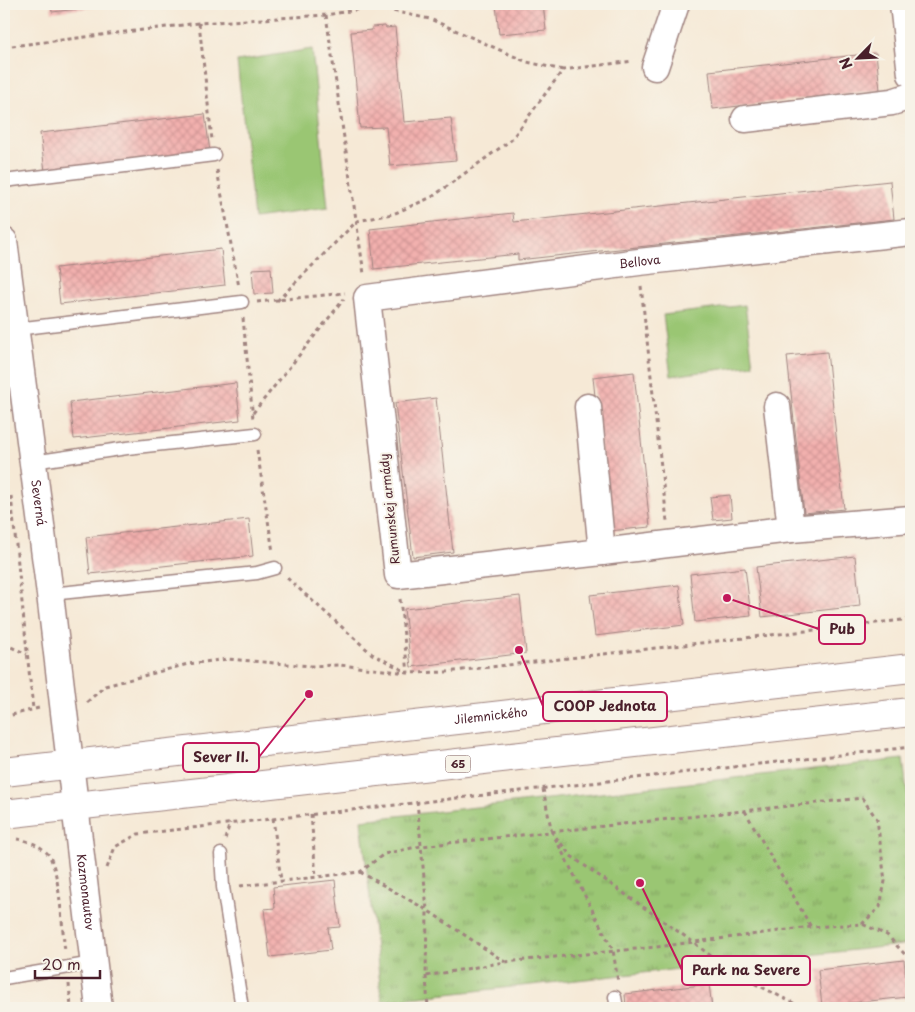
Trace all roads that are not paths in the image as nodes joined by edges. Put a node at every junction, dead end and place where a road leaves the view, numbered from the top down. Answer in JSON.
{"nodes":[{"id":1,"x":676,"y":4,"type":"edge"},
{"id":2,"x":903,"y":4,"type":"edge"},
{"id":3,"x":655,"y":67,"type":"road end"},
{"id":4,"x":911,"y":74,"type":"edge"},
{"id":5,"x":911,"y":96,"type":"edge"},
{"id":6,"x":745,"y":119,"type":"dead end"},
{"id":7,"x":214,"y":154,"type":"dead end"},
{"id":8,"x":4,"y":181,"type":"edge"},
{"id":9,"x":911,"y":232,"type":"edge"},
{"id":10,"x":4,"y":241,"type":"edge"},
{"id":11,"x":367,"y":298,"type":"joint"},
{"id":12,"x":242,"y":302,"type":"road end"},
{"id":13,"x":16,"y":329,"type":"junction"},
{"id":14,"x":777,"y":406,"type":"dead end"},
{"id":15,"x":588,"y":407,"type":"dead end"},
{"id":16,"x":14,"y":410,"type":"edge"},
{"id":17,"x":255,"y":434,"type":"dead end"},
{"id":18,"x":33,"y":462,"type":"junction"},
{"id":19,"x":911,"y":519,"type":"edge"},
{"id":20,"x":790,"y":529,"type":"junction"},
{"id":21,"x":602,"y":552,"type":"junction"},
{"id":22,"x":275,"y":568,"type":"road end"},
{"id":23,"x":50,"y":594,"type":"junction"},
{"id":24,"x":911,"y":668,"type":"edge"},
{"id":25,"x":911,"y":712,"type":"edge"},
{"id":26,"x":70,"y":765,"type":"junction"},
{"id":27,"x":4,"y":772,"type":"edge"},
{"id":28,"x":74,"y":806,"type":"junction"},
{"id":29,"x":7,"y":827,"type":"edge"},
{"id":30,"x":221,"y":854,"type":"dead end"},
{"id":31,"x":94,"y":963,"type":"junction"},
{"id":32,"x":4,"y":978,"type":"edge"},
{"id":33,"x":99,"y":1008,"type":"edge"},
{"id":34,"x":242,"y":1008,"type":"edge"}],
"edges":[{"from":1,"to":3,"type":"street"},
{"from":2,"to":4,"type":"street"},
{"from":5,"to":6,"type":"street"},
{"from":7,"to":8,"type":"lane"},
{"from":9,"to":11,"type":"street","name":"Bellova"},
{"from":10,"to":13,"type":"street","name":"Severná"},
{"from":11,"to":21,"type":"street","name":"Rumunskej armády"},
{"from":12,"to":13,"type":"lane"},
{"from":13,"to":16,"type":"street","name":"Severná"},
{"from":14,"to":20,"type":"street"},
{"from":15,"to":21,"type":"street"},
{"from":16,"to":18,"type":"street","name":"Severná"},
{"from":17,"to":18,"type":"lane"},
{"from":18,"to":23,"type":"street","name":"Severná"},
{"from":19,"to":20,"type":"street","name":"Rumunskej armády"},
{"from":20,"to":21,"type":"street","name":"Rumunskej armády"},
{"from":22,"to":23,"type":"lane"},
{"from":23,"to":26,"type":"street","name":"Severná"},
{"from":24,"to":26,"type":"main road","name":"Jilemnického"},
{"from":25,"to":28,"type":"main road","number":"65"},
{"from":26,"to":27,"type":"main road","name":"Jilemnického"},
{"from":26,"to":28,"type":"street"},
{"from":28,"to":29,"type":"main road","number":"65"},
{"from":28,"to":31,"type":"street","name":"Kozmonautov"},
{"from":30,"to":34,"type":"lane"},
{"from":31,"to":32,"type":"lane"},
{"from":31,"to":33,"type":"street","name":"Kozmonautov"}]}
